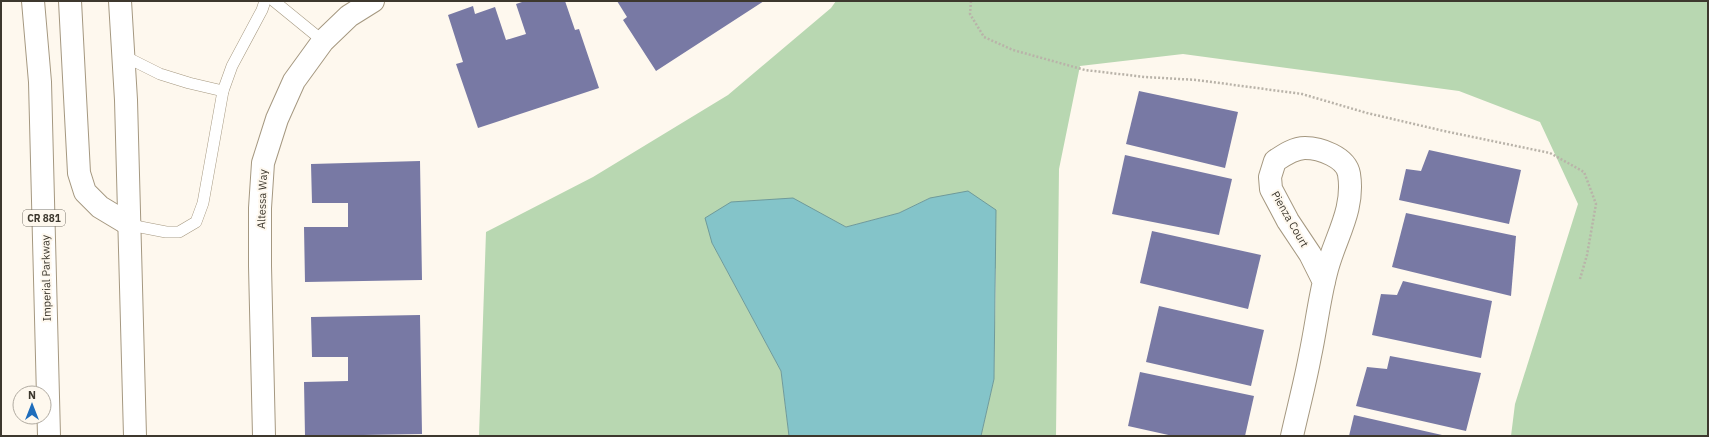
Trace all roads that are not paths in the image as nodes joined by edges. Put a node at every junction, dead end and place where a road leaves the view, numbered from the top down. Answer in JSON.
{"nodes":[{"id":1,"x":33,"y":1,"type":"edge"},
{"id":2,"x":70,"y":1,"type":"edge"},
{"id":3,"x":120,"y":1,"type":"edge"},
{"id":4,"x":265,"y":1,"type":"edge"},
{"id":5,"x":274,"y":1,"type":"edge"},
{"id":6,"x":373,"y":1,"type":"edge"},
{"id":7,"x":323,"y":41,"type":"junction"},
{"id":8,"x":124,"y":56,"type":"junction"},
{"id":9,"x":223,"y":91,"type":"junction"},
{"id":10,"x":130,"y":225,"type":"junction"},
{"id":11,"x":1324,"y":282,"type":"junction"},
{"id":12,"x":49,"y":436,"type":"edge"},
{"id":13,"x":135,"y":436,"type":"edge"},
{"id":14,"x":264,"y":436,"type":"edge"},
{"id":15,"x":1292,"y":436,"type":"edge"}],
"edges":[{"from":1,"to":12,"type":"main road","name":"Imperial Parkway","number":"CR 881"},
{"from":2,"to":10,"type":"main road"},
{"from":3,"to":8,"type":"main road"},
{"from":4,"to":9,"type":"lane"},
{"from":5,"to":7,"type":"lane"},
{"from":6,"to":7,"type":"main road","name":"Altessa Way"},
{"from":7,"to":14,"type":"main road","name":"Altessa Way"},
{"from":8,"to":9,"type":"lane"},
{"from":8,"to":10,"type":"main road"},
{"from":9,"to":10,"type":"lane"},
{"from":10,"to":13,"type":"main road"},
{"from":11,"to":11,"type":"main road","name":"Pienza Court"},
{"from":11,"to":15,"type":"main road","name":"Pienza Court"}]}
